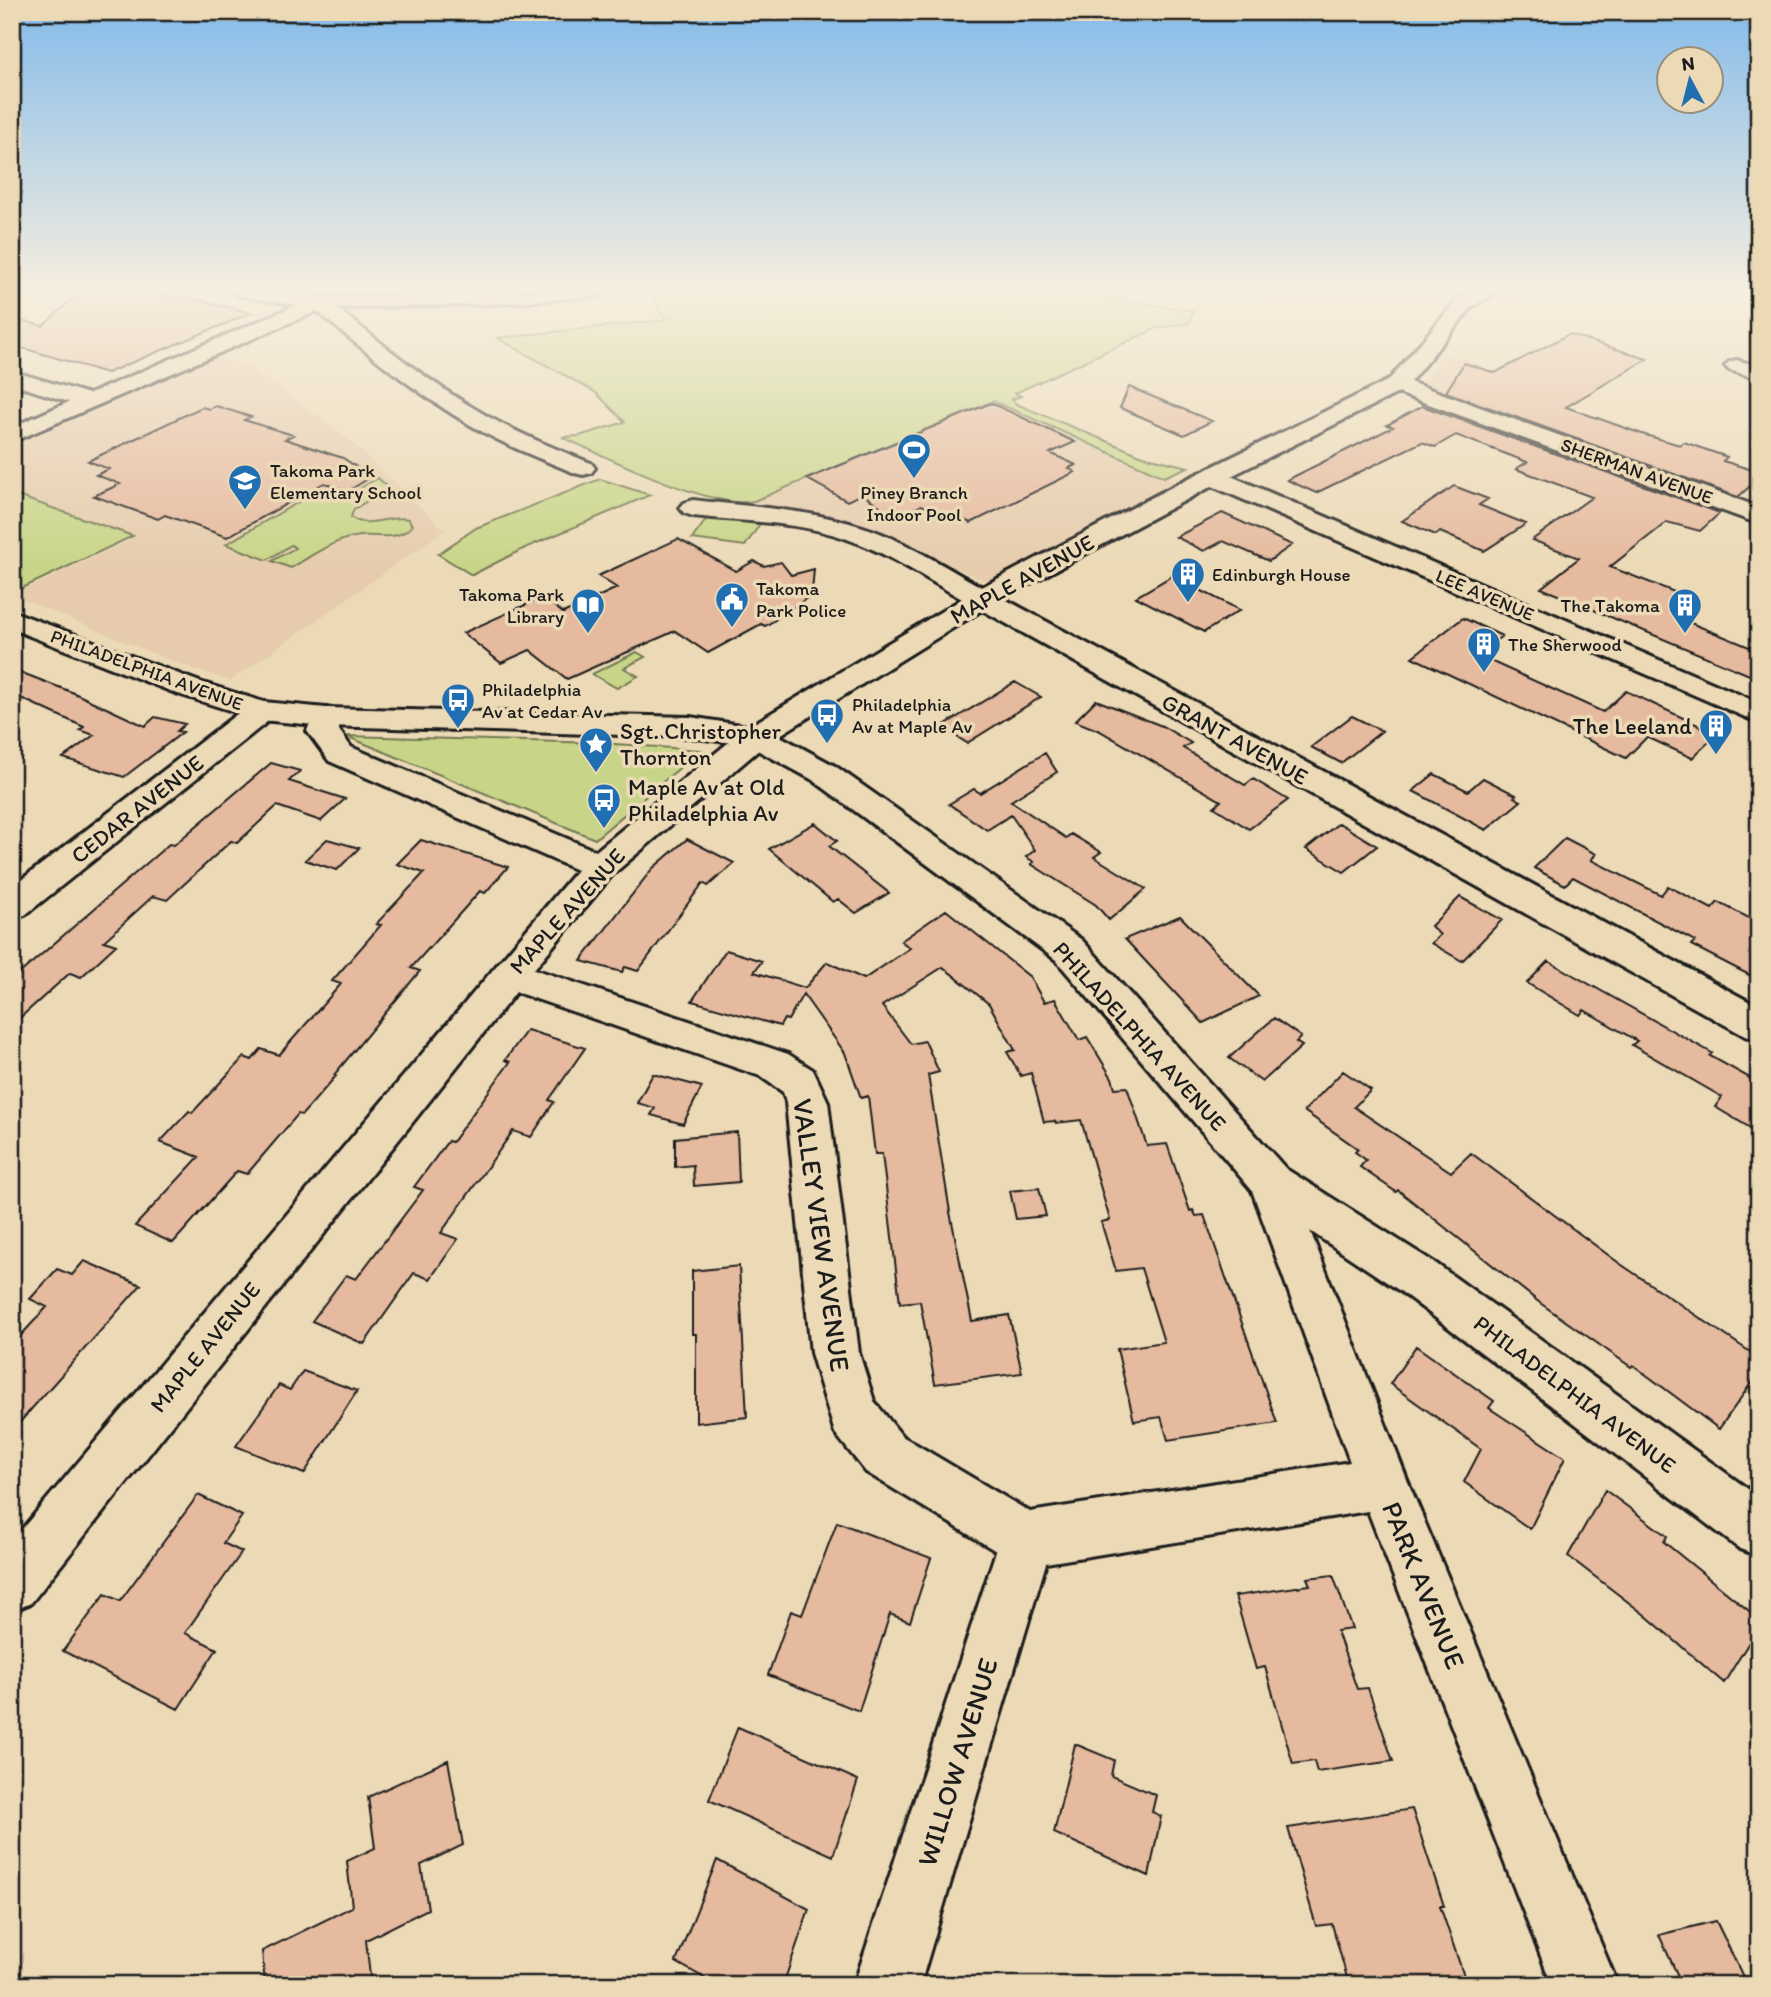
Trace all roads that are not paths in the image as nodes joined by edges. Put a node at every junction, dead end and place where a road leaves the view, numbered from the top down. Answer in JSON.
{"nodes":[{"id":1,"x":32,"y":383,"type":"edge"},
{"id":2,"x":130,"y":383,"type":"edge"},
{"id":3,"x":424,"y":383,"type":"edge"},
{"id":4,"x":1397,"y":385,"type":"joint"},
{"id":5,"x":88,"y":401,"type":"junction"},
{"id":6,"x":12,"y":435,"type":"edge"},
{"id":7,"x":583,"y":468,"type":"dead end"},
{"id":8,"x":1212,"y":477,"type":"junction"},
{"id":9,"x":693,"y":508,"type":"dead end"},
{"id":10,"x":1759,"y":516,"type":"edge"},
{"id":11,"x":983,"y":598,"type":"junction"},
{"id":12,"x":12,"y":619,"type":"edge"},
{"id":13,"x":261,"y":711,"type":"junction"},
{"id":14,"x":1759,"y":714,"type":"edge"},
{"id":15,"x":326,"y":717,"type":"junction"},
{"id":16,"x":756,"y":736,"type":"junction"},
{"id":17,"x":600,"y":866,"type":"junction"},
{"id":18,"x":12,"y":906,"type":"edge"},
{"id":19,"x":508,"y":975,"type":"junction"},
{"id":20,"x":1759,"y":1025,"type":"edge"},
{"id":21,"x":1271,"y":1182,"type":"junction"},
{"id":22,"x":1383,"y":1483,"type":"junction"},
{"id":23,"x":1759,"y":1530,"type":"edge"},
{"id":24,"x":1026,"y":1539,"type":"junction"},
{"id":25,"x":12,"y":1584,"type":"edge"},
{"id":26,"x":887,"y":1985,"type":"edge"},
{"id":27,"x":1585,"y":1985,"type":"edge"}],
"edges":[{"from":1,"to":5,"type":"street"},
{"from":2,"to":5,"type":"street"},
{"from":3,"to":7,"type":"street"},
{"from":4,"to":8,"type":"street","name":"MAPLE AVENUE"},
{"from":4,"to":10,"type":"street","name":"SHERMAN AVENUE"},
{"from":5,"to":6,"type":"street"},
{"from":8,"to":11,"type":"street","name":"MAPLE AVENUE"},
{"from":8,"to":14,"type":"street","name":"LEE AVENUE"},
{"from":9,"to":11,"type":"street","name":"GRANT AVENUE"},
{"from":11,"to":16,"type":"street","name":"MAPLE AVENUE"},
{"from":11,"to":20,"type":"street","name":"GRANT AVENUE"},
{"from":12,"to":13,"type":"street","name":"PHILADELPHIA AVENUE"},
{"from":13,"to":15,"type":"street","name":"PHILADELPHIA AVENUE"},
{"from":13,"to":18,"type":"street","name":"CEDAR AVENUE"},
{"from":15,"to":16,"type":"street","name":"PHILADELPHIA AVENUE"},
{"from":15,"to":17,"type":"street"},
{"from":16,"to":17,"type":"street","name":"MAPLE AVENUE"},
{"from":16,"to":21,"type":"street","name":"PHILADELPHIA AVENUE"},
{"from":17,"to":19,"type":"street","name":"MAPLE AVENUE"},
{"from":19,"to":24,"type":"street","name":"VALLEY VIEW AVENUE"},
{"from":19,"to":25,"type":"street","name":"MAPLE AVENUE"},
{"from":21,"to":22,"type":"street","name":"PARK AVENUE"},
{"from":21,"to":23,"type":"street","name":"PHILADELPHIA AVENUE"},
{"from":22,"to":24,"type":"street"},
{"from":22,"to":27,"type":"street","name":"PARK AVENUE"},
{"from":24,"to":26,"type":"street","name":"WILLOW AVENUE"}]}
